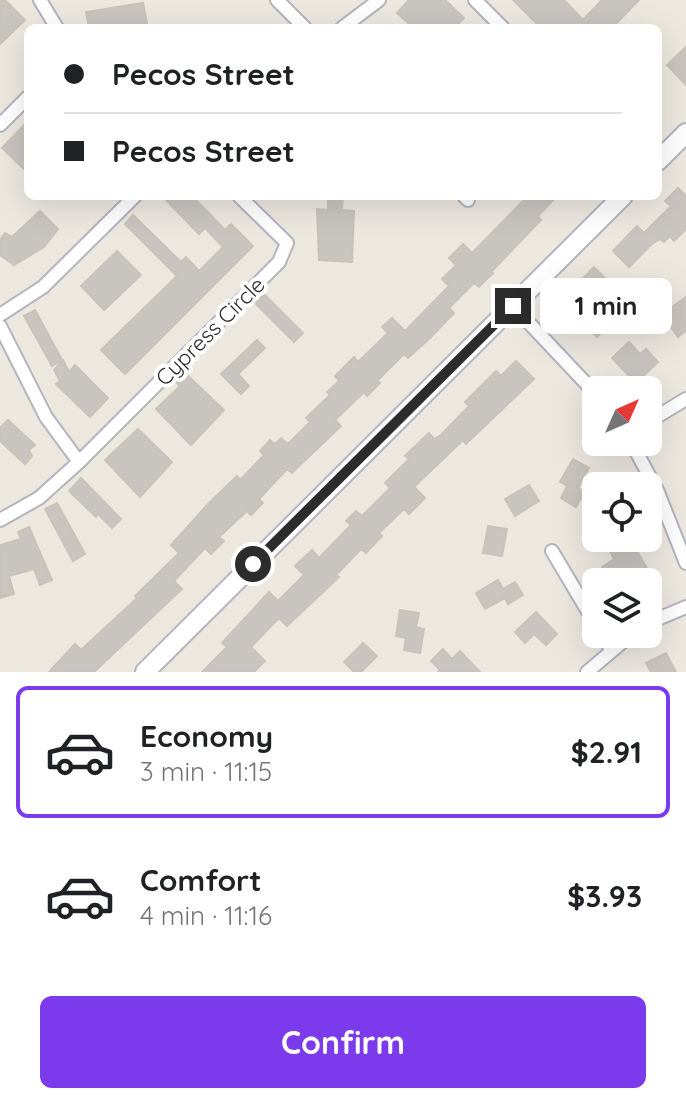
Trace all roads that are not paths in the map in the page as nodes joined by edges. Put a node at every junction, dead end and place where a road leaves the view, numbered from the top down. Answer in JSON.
{"nodes":[{"id":1,"x":40,"y":0,"type":"edge"},
{"id":2,"x":277,"y":0,"type":"edge"},
{"id":3,"x":379,"y":0,"type":"edge"},
{"id":4,"x":475,"y":0,"type":"edge"},
{"id":5,"x":55,"y":24,"type":"edge"},
{"id":6,"x":301,"y":24,"type":"edge"},
{"id":7,"x":347,"y":24,"type":"edge"},
{"id":8,"x":499,"y":24,"type":"edge"},
{"id":9,"x":24,"y":101,"type":"edge"},
{"id":10,"x":0,"y":125,"type":"edge"},
{"id":11,"x":686,"y":133,"type":"edge"},
{"id":12,"x":662,"y":157,"type":"edge"},
{"id":13,"x":131,"y":200,"type":"edge"},
{"id":14,"x":243,"y":200,"type":"edge"},
{"id":15,"x":619,"y":200,"type":"edge"},
{"id":16,"x":513,"y":306,"type":"junction"},
{"id":17,"x":0,"y":315,"type":"edge"},
{"id":18,"x":0,"y":326,"type":"edge"},
{"id":19,"x":582,"y":379,"type":"edge"},
{"id":20,"x":686,"y":399,"type":"edge"},
{"id":21,"x":662,"y":414,"type":"edge"},
{"id":22,"x":639,"y":456,"type":"edge"},
{"id":23,"x":79,"y":462,"type":"junction"},
{"id":24,"x":0,"y":520,"type":"edge"},
{"id":25,"x":552,"y":551,"type":"dead end"},
{"id":26,"x":686,"y":563,"type":"edge"},
{"id":27,"x":582,"y":601,"type":"edge"},
{"id":28,"x":686,"y":607,"type":"edge"},
{"id":29,"x":662,"y":617,"type":"edge"},
{"id":30,"x":611,"y":649,"type":"edge"},
{"id":31,"x":145,"y":672,"type":"edge"},
{"id":32,"x":587,"y":672,"type":"edge"}],
"edges":[{"from":1,"to":5,"type":"street"},
{"from":2,"to":6,"type":"street"},
{"from":3,"to":7,"type":"street"},
{"from":4,"to":8,"type":"street"},
{"from":9,"to":10,"type":"street"},
{"from":11,"to":12,"type":"street"},
{"from":13,"to":17,"type":"street"},
{"from":14,"to":23,"type":"street","name":"Cypress Circle"},
{"from":15,"to":16,"type":"street"},
{"from":16,"to":19,"type":"street"},
{"from":16,"to":31,"type":"street"},
{"from":18,"to":23,"type":"street"},
{"from":20,"to":21,"type":"street"},
{"from":22,"to":26,"type":"street"},
{"from":23,"to":24,"type":"street"},
{"from":25,"to":27,"type":"street"},
{"from":28,"to":29,"type":"street"},
{"from":30,"to":32,"type":"street"}]}
